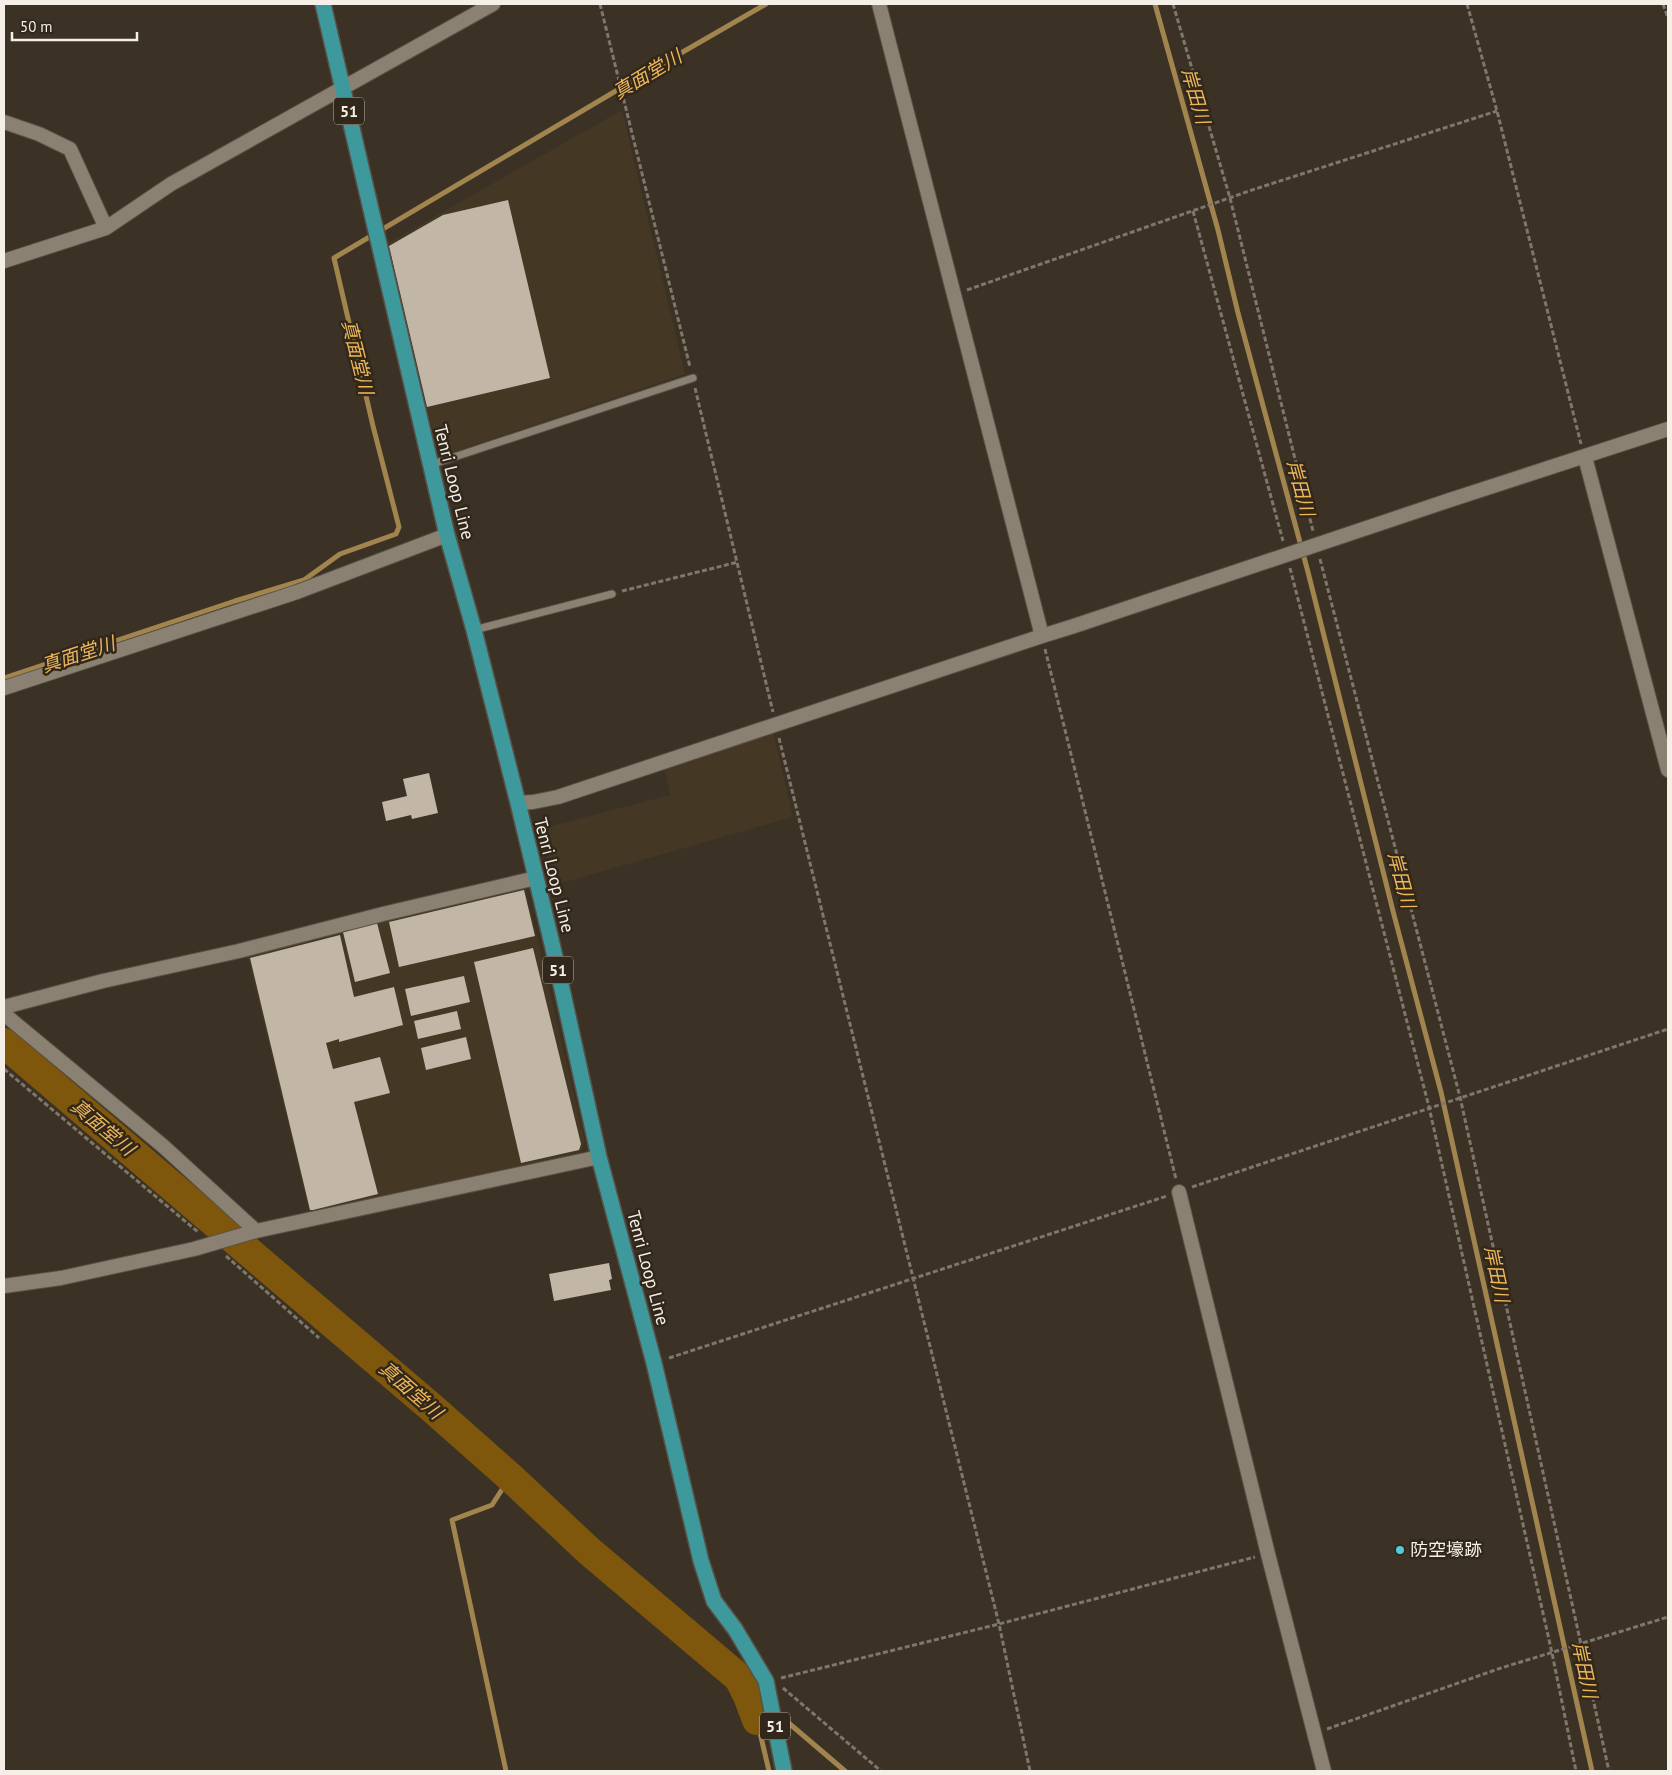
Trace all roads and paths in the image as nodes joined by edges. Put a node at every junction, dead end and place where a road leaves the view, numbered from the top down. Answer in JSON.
{"nodes":[{"id":1,"x":323,"y":4,"type":"edge"},
{"id":2,"x":493,"y":4,"type":"edge"},
{"id":3,"x":600,"y":4,"type":"edge"},
{"id":4,"x":879,"y":4,"type":"edge"},
{"id":5,"x":1173,"y":4,"type":"edge"},
{"id":6,"x":1467,"y":4,"type":"edge"},
{"id":7,"x":1663,"y":4,"type":"edge"},
{"id":8,"x":1668,"y":18,"type":"edge"},
{"id":9,"x":343,"y":88,"type":"junction"},
{"id":10,"x":1496,"y":111,"type":"junction"},
{"id":11,"x":4,"y":122,"type":"edge"},
{"id":12,"x":1230,"y":198,"type":"junction"},
{"id":13,"x":1193,"y":211,"type":"junction"},
{"id":14,"x":106,"y":228,"type":"junction"},
{"id":15,"x":4,"y":261,"type":"edge"},
{"id":16,"x":954,"y":295,"type":"junction"},
{"id":17,"x":693,"y":378,"type":"junction"},
{"id":18,"x":1668,"y":429,"type":"edge"},
{"id":19,"x":1585,"y":458,"type":"junction"},
{"id":20,"x":430,"y":465,"type":"junction"},
{"id":21,"x":447,"y":535,"type":"junction"},
{"id":22,"x":1317,"y":544,"type":"junction"},
{"id":23,"x":1287,"y":555,"type":"junction"},
{"id":24,"x":738,"y":562,"type":"junction"},
{"id":25,"x":612,"y":594,"type":"joint"},
{"id":26,"x":474,"y":630,"type":"junction"},
{"id":27,"x":1042,"y":636,"type":"junction"},
{"id":28,"x":4,"y":688,"type":"edge"},
{"id":29,"x":776,"y":724,"type":"junction"},
{"id":30,"x":1668,"y":770,"type":"edge"},
{"id":31,"x":518,"y":803,"type":"junction"},
{"id":32,"x":536,"y":878,"type":"junction"},
{"id":33,"x":4,"y":1007,"type":"edge"},
{"id":34,"x":4,"y":1014,"type":"edge"},
{"id":35,"x":1668,"y":1029,"type":"edge"},
{"id":36,"x":4,"y":1069,"type":"edge"},
{"id":37,"x":1460,"y":1097,"type":"junction"},
{"id":38,"x":1429,"y":1107,"type":"junction"},
{"id":39,"x":599,"y":1157,"type":"junction"},
{"id":40,"x":1179,"y":1192,"type":"junction"},
{"id":41,"x":252,"y":1233,"type":"junction"},
{"id":42,"x":216,"y":1244,"type":"junction"},
{"id":43,"x":914,"y":1279,"type":"junction"},
{"id":44,"x":4,"y":1286,"type":"edge"},
{"id":45,"x":319,"y":1338,"type":"dead end"},
{"id":46,"x":654,"y":1363,"type":"junction"},
{"id":47,"x":1268,"y":1554,"type":"junction"},
{"id":48,"x":1668,"y":1616,"type":"edge"},
{"id":49,"x":999,"y":1624,"type":"junction"},
{"id":50,"x":1581,"y":1644,"type":"junction"},
{"id":51,"x":1552,"y":1653,"type":"junction"},
{"id":52,"x":770,"y":1680,"type":"junction"},
{"id":53,"x":1315,"y":1734,"type":"junction"},
{"id":54,"x":784,"y":1771,"type":"edge"},
{"id":55,"x":881,"y":1771,"type":"edge"},
{"id":56,"x":1030,"y":1771,"type":"edge"},
{"id":57,"x":1324,"y":1771,"type":"edge"},
{"id":58,"x":1576,"y":1771,"type":"edge"},
{"id":59,"x":1609,"y":1771,"type":"edge"}],
"edges":[{"from":1,"to":9,"type":"main road","name":"Tenri Loop Line","number":"51"},
{"from":2,"to":9,"type":"street"},
{"from":3,"to":17,"type":"path"},
{"from":4,"to":16,"type":"street"},
{"from":5,"to":12,"type":"path"},
{"from":6,"to":10,"type":"path"},
{"from":7,"to":8,"type":"path"},
{"from":9,"to":14,"type":"street"},
{"from":9,"to":20,"type":"main road","name":"Tenri Loop Line","number":"51"},
{"from":10,"to":12,"type":"path"},
{"from":10,"to":19,"type":"path"},
{"from":11,"to":14,"type":"street"},
{"from":12,"to":13,"type":"path"},
{"from":12,"to":22,"type":"path"},
{"from":13,"to":16,"type":"path"},
{"from":13,"to":23,"type":"path"},
{"from":14,"to":15,"type":"street"},
{"from":16,"to":27,"type":"street"},
{"from":17,"to":20,"type":"lane"},
{"from":17,"to":24,"type":"path"},
{"from":18,"to":19,"type":"street"},
{"from":19,"to":22,"type":"street"},
{"from":19,"to":30,"type":"street"},
{"from":20,"to":21,"type":"main road","name":"Tenri Loop Line","number":"51"},
{"from":21,"to":26,"type":"main road","name":"Tenri Loop Line","number":"51"},
{"from":21,"to":28,"type":"street"},
{"from":22,"to":23,"type":"street"},
{"from":22,"to":37,"type":"path"},
{"from":23,"to":27,"type":"street"},
{"from":23,"to":38,"type":"path"},
{"from":24,"to":25,"type":"path"},
{"from":24,"to":29,"type":"path"},
{"from":25,"to":26,"type":"lane"},
{"from":26,"to":31,"type":"main road","name":"Tenri Loop Line","number":"51"},
{"from":27,"to":29,"type":"street"},
{"from":27,"to":40,"type":"path"},
{"from":29,"to":31,"type":"street"},
{"from":29,"to":43,"type":"path"},
{"from":31,"to":32,"type":"main road","name":"Tenri Loop Line","number":"51"},
{"from":32,"to":33,"type":"street"},
{"from":32,"to":39,"type":"main road","name":"Tenri Loop Line","number":"51"},
{"from":34,"to":41,"type":"street"},
{"from":35,"to":37,"type":"path"},
{"from":36,"to":42,"type":"path"},
{"from":37,"to":38,"type":"path"},
{"from":37,"to":50,"type":"path"},
{"from":38,"to":40,"type":"path"},
{"from":38,"to":51,"type":"path"},
{"from":39,"to":41,"type":"street"},
{"from":39,"to":46,"type":"main road","name":"Tenri Loop Line","number":"51"},
{"from":40,"to":43,"type":"path"},
{"from":40,"to":47,"type":"street"},
{"from":41,"to":42,"type":"street"},
{"from":42,"to":44,"type":"street"},
{"from":42,"to":45,"type":"path"},
{"from":43,"to":46,"type":"path"},
{"from":43,"to":49,"type":"path"},
{"from":46,"to":52,"type":"main road","name":"Tenri Loop Line","number":"51"},
{"from":47,"to":49,"type":"path"},
{"from":47,"to":53,"type":"street"},
{"from":48,"to":50,"type":"path"},
{"from":49,"to":52,"type":"path"},
{"from":49,"to":56,"type":"path"},
{"from":50,"to":51,"type":"path"},
{"from":50,"to":59,"type":"path"},
{"from":51,"to":53,"type":"path"},
{"from":51,"to":58,"type":"path"},
{"from":52,"to":54,"type":"main road","name":"Tenri Loop Line","number":"51"},
{"from":52,"to":55,"type":"path"},
{"from":53,"to":57,"type":"street"}]}
